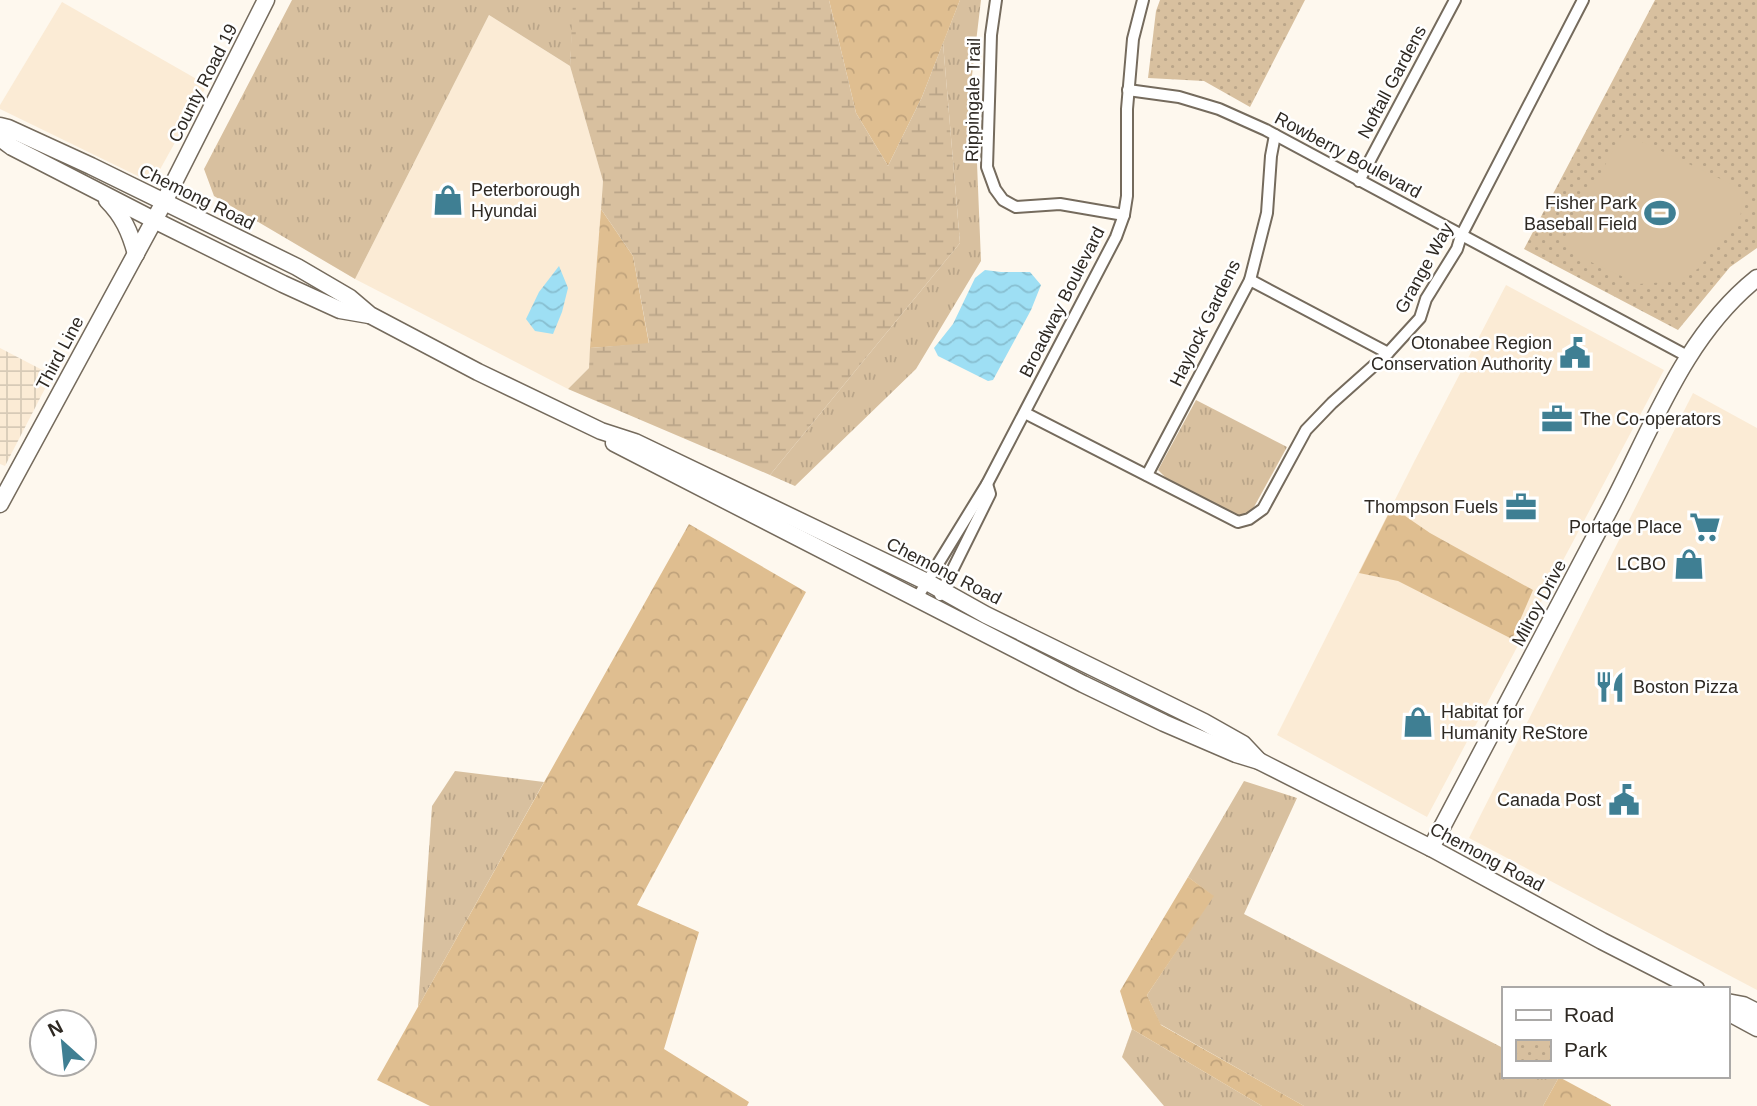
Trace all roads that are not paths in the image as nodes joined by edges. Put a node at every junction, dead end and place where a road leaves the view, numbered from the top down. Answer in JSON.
{"nodes":[{"id":1,"x":266,"y":0,"type":"edge"},
{"id":2,"x":996,"y":0,"type":"edge"},
{"id":3,"x":1143,"y":0,"type":"edge"},
{"id":4,"x":1455,"y":0,"type":"edge"},
{"id":5,"x":1583,"y":0,"type":"edge"},
{"id":6,"x":1128,"y":90,"type":"junction"},
{"id":7,"x":0,"y":126,"type":"edge"},
{"id":8,"x":1275,"y":135,"type":"junction"},
{"id":9,"x":0,"y":138,"type":"edge"},
{"id":10,"x":1359,"y":181,"type":"junction"},
{"id":11,"x":101,"y":193,"type":"junction"},
{"id":12,"x":164,"y":202,"type":"junction"},
{"id":13,"x":1124,"y":215,"type":"junction"},
{"id":14,"x":154,"y":220,"type":"junction"},
{"id":15,"x":1461,"y":236,"type":"junction"},
{"id":16,"x":136,"y":254,"type":"junction"},
{"id":17,"x":1757,"y":278,"type":"edge"},
{"id":18,"x":1250,"y":280,"type":"junction"},
{"id":19,"x":370,"y":315,"type":"junction"},
{"id":20,"x":1388,"y":353,"type":"junction"},
{"id":21,"x":1689,"y":357,"type":"junction"},
{"id":22,"x":1025,"y":413,"type":"junction"},
{"id":23,"x":601,"y":431,"type":"junction"},
{"id":24,"x":1147,"y":475,"type":"junction"},
{"id":25,"x":987,"y":484,"type":"junction"},
{"id":26,"x":0,"y":504,"type":"edge"},
{"id":27,"x":927,"y":582,"type":"junction"},
{"id":28,"x":943,"y":590,"type":"junction"},
{"id":29,"x":917,"y":598,"type":"junction"},
{"id":30,"x":934,"y":607,"type":"junction"},
{"id":31,"x":1259,"y":761,"type":"junction"},
{"id":32,"x":1432,"y":848,"type":"junction"},
{"id":33,"x":1692,"y":987,"type":"edge"},
{"id":34,"x":1729,"y":1003,"type":"edge"},
{"id":35,"x":1729,"y":1012,"type":"edge"},
{"id":36,"x":1757,"y":1012,"type":"edge"},
{"id":37,"x":1757,"y":1028,"type":"edge"}],
"edges":[{"from":1,"to":12,"type":"main road","name":"County Road 19"},
{"from":2,"to":13,"type":"street","name":"Rippingale Trail"},
{"from":3,"to":6,"type":"street","name":"Broadway Boulevard"},
{"from":4,"to":10,"type":"street","name":"Noftall Gardens"},
{"from":5,"to":15,"type":"street","name":"Grange Way"},
{"from":6,"to":8,"type":"street","name":"Rowberry Boulevard"},
{"from":6,"to":13,"type":"street","name":"Broadway Boulevard"},
{"from":7,"to":12,"type":"main road","name":"Chemong Road"},
{"from":8,"to":10,"type":"street","name":"Rowberry Boulevard"},
{"from":8,"to":18,"type":"street","name":"Haylock Gardens"},
{"from":9,"to":11,"type":"main road","name":"Chemong Road"},
{"from":10,"to":15,"type":"street","name":"Rowberry Boulevard"},
{"from":11,"to":14,"type":"main road","name":"Chemong Road"},
{"from":11,"to":16,"type":"main road"},
{"from":12,"to":14,"type":"main road","name":"County Road 19"},
{"from":12,"to":19,"type":"main road","name":"Chemong Road"},
{"from":13,"to":22,"type":"street","name":"Broadway Boulevard"},
{"from":14,"to":16,"type":"main road","name":"Third Line"},
{"from":14,"to":19,"type":"main road","name":"Chemong Road"},
{"from":15,"to":20,"type":"street","name":"Grange Way"},
{"from":15,"to":21,"type":"street","name":"Rowberry Boulevard"},
{"from":16,"to":26,"type":"main road","name":"Third Line"},
{"from":17,"to":21,"type":"main road","name":"Milroy Drive"},
{"from":18,"to":20,"type":"street"},
{"from":18,"to":24,"type":"street","name":"Haylock Gardens"},
{"from":19,"to":23,"type":"main road","name":"Chemong Road"},
{"from":20,"to":24,"type":"street","name":"Grange Way"},
{"from":21,"to":32,"type":"main road","name":"Milroy Drive"},
{"from":22,"to":24,"type":"street","name":"Grange Way"},
{"from":22,"to":25,"type":"street","name":"Broadway Boulevard"},
{"from":23,"to":27,"type":"main road","name":"Chemong Road"},
{"from":23,"to":29,"type":"main road","name":"Chemong Road"},
{"from":25,"to":27,"type":"street","name":"Broadway Boulevard"},
{"from":25,"to":28,"type":"street","name":"Broadway Boulevard"},
{"from":27,"to":28,"type":"main road","name":"Chemong Road"},
{"from":27,"to":29,"type":"street","name":"Broadway Boulevard"},
{"from":28,"to":30,"type":"street","name":"Broadway Boulevard"},
{"from":28,"to":31,"type":"main road","name":"Chemong Road"},
{"from":29,"to":30,"type":"main road","name":"Chemong Road"},
{"from":30,"to":31,"type":"main road","name":"Chemong Road"},
{"from":31,"to":32,"type":"main road","name":"Chemong Road"},
{"from":32,"to":33,"type":"main road","name":"Chemong Road"},
{"from":34,"to":36,"type":"main road"},
{"from":35,"to":37,"type":"main road"}]}
